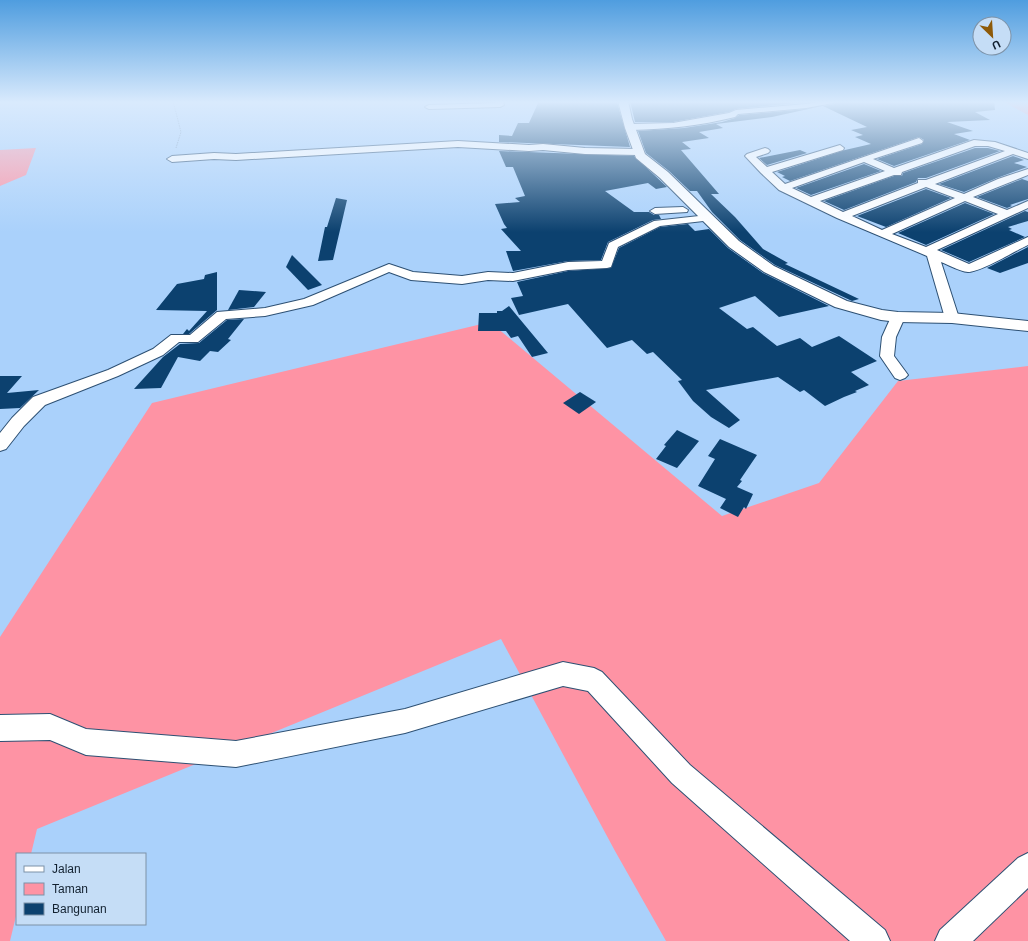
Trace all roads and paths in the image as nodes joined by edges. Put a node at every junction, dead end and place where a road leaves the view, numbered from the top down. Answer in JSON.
{"nodes":[{"id":1,"x":177,"y":145,"type":"edge"},
{"id":2,"x":439,"y":145,"type":"edge"},
{"id":3,"x":474,"y":145,"type":"edge"},
{"id":4,"x":636,"y":145,"type":"edge"},
{"id":5,"x":907,"y":145,"type":"edge"},
{"id":6,"x":969,"y":145,"type":"edge"},
{"id":7,"x":996,"y":145,"type":"edge"},
{"id":8,"x":840,"y":148,"type":"dead end"},
{"id":9,"x":765,"y":151,"type":"dead end"},
{"id":10,"x":1012,"y":151,"type":"junction"},
{"id":11,"x":638,"y":152,"type":"junction"},
{"id":12,"x":1028,"y":156,"type":"edge"},
{"id":13,"x":172,"y":159,"type":"joint"},
{"id":14,"x":864,"y":159,"type":"junction"},
{"id":15,"x":764,"y":171,"type":"junction"},
{"id":16,"x":894,"y":171,"type":"junction"},
{"id":17,"x":1028,"y":172,"type":"edge"},
{"id":18,"x":926,"y":184,"type":"junction"},
{"id":19,"x":783,"y":188,"type":"junction"},
{"id":20,"x":966,"y":198,"type":"junction"},
{"id":21,"x":811,"y":201,"type":"junction"},
{"id":22,"x":1028,"y":204,"type":"edge"},
{"id":23,"x":654,"y":211,"type":"dead end"},
{"id":24,"x":704,"y":213,"type":"junction"},
{"id":25,"x":1008,"y":214,"type":"junction"},
{"id":26,"x":842,"y":216,"type":"junction"},
{"id":27,"x":882,"y":234,"type":"junction"},
{"id":28,"x":1028,"y":240,"type":"edge"},
{"id":29,"x":931,"y":253,"type":"junction"},
{"id":30,"x":898,"y":318,"type":"junction"},
{"id":31,"x":952,"y":318,"type":"junction"},
{"id":32,"x":1028,"y":326,"type":"edge"},
{"id":33,"x":900,"y":375,"type":"dead end"},
{"id":34,"x":0,"y":445,"type":"edge"},
{"id":35,"x":0,"y":728,"type":"edge"},
{"id":36,"x":1028,"y":868,"type":"edge"},
{"id":37,"x":874,"y":941,"type":"edge"},
{"id":38,"x":951,"y":941,"type":"edge"}],
"edges":[{"from":1,"to":13,"type":"path"},
{"from":2,"to":13,"type":"street"},
{"from":3,"to":11,"type":"street"},
{"from":4,"to":11,"type":"street"},
{"from":5,"to":14,"type":"street"},
{"from":6,"to":16,"type":"street"},
{"from":7,"to":10,"type":"street"},
{"from":8,"to":15,"type":"street"},
{"from":9,"to":15,"type":"street"},
{"from":10,"to":12,"type":"street"},
{"from":10,"to":18,"type":"street"},
{"from":11,"to":24,"type":"street"},
{"from":14,"to":16,"type":"street"},
{"from":14,"to":19,"type":"street"},
{"from":15,"to":19,"type":"street"},
{"from":16,"to":18,"type":"street"},
{"from":16,"to":21,"type":"street"},
{"from":17,"to":20,"type":"street"},
{"from":18,"to":20,"type":"street"},
{"from":18,"to":26,"type":"street"},
{"from":19,"to":21,"type":"street"},
{"from":20,"to":25,"type":"street"},
{"from":20,"to":27,"type":"street"},
{"from":21,"to":26,"type":"street"},
{"from":22,"to":25,"type":"street"},
{"from":23,"to":24,"type":"street"},
{"from":24,"to":30,"type":"street"},
{"from":24,"to":34,"type":"street"},
{"from":25,"to":29,"type":"street"},
{"from":26,"to":27,"type":"street"},
{"from":27,"to":29,"type":"street"},
{"from":28,"to":29,"type":"street"},
{"from":29,"to":31,"type":"street"},
{"from":30,"to":31,"type":"street"},
{"from":30,"to":33,"type":"street"},
{"from":31,"to":32,"type":"street"},
{"from":35,"to":37,"type":"street"},
{"from":36,"to":38,"type":"street"}]}
